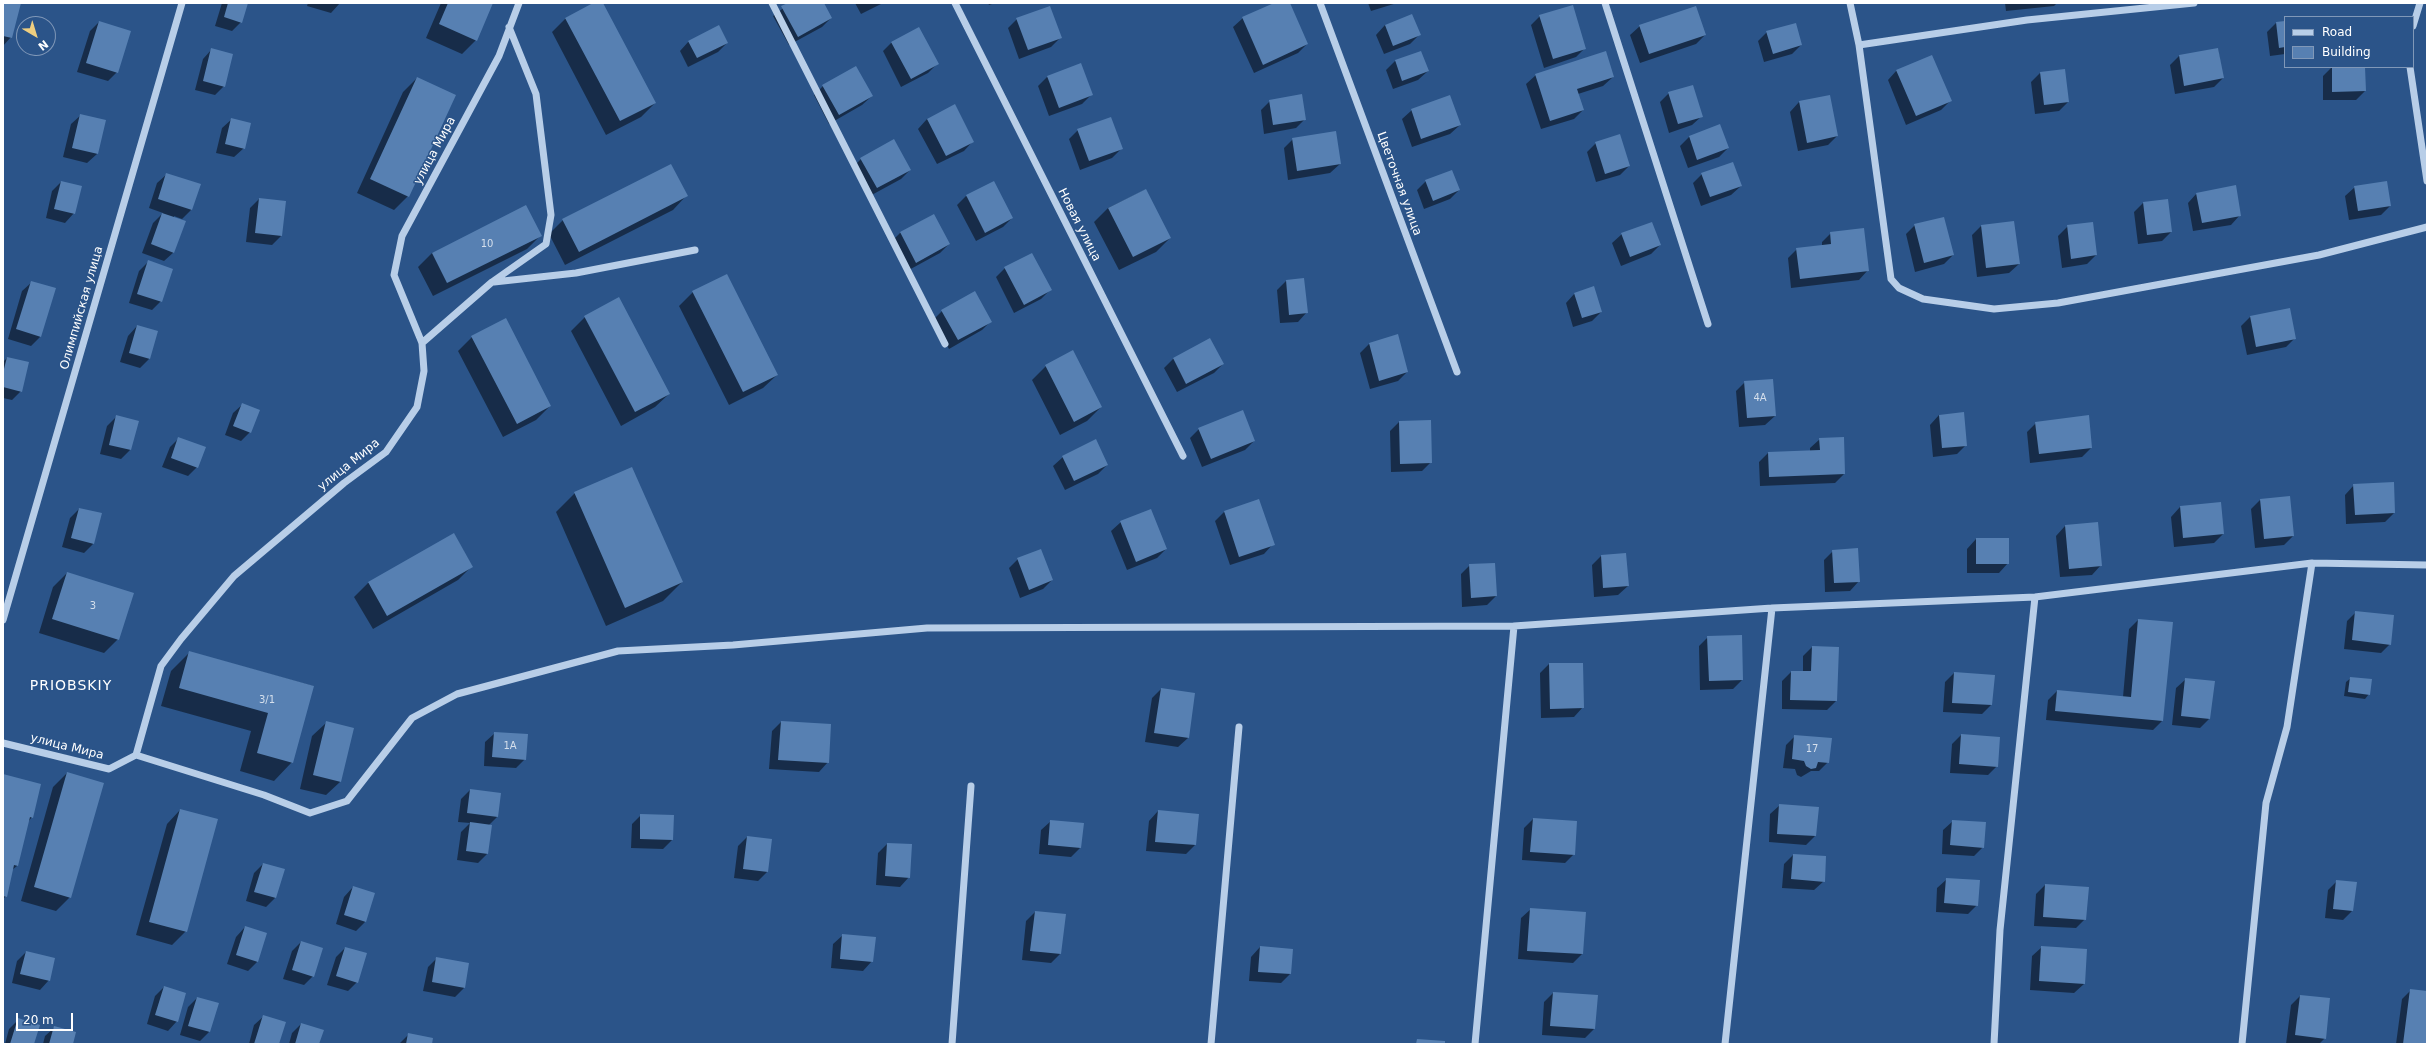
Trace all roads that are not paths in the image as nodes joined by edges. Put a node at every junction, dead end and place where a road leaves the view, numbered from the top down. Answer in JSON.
{"nodes":[{"id":1,"x":182,"y":3,"type":"edge"},
{"id":2,"x":519,"y":3,"type":"edge"},
{"id":3,"x":772,"y":3,"type":"edge"},
{"id":4,"x":955,"y":3,"type":"edge"},
{"id":5,"x":1320,"y":3,"type":"edge"},
{"id":6,"x":1605,"y":3,"type":"edge"},
{"id":7,"x":1850,"y":3,"type":"edge"},
{"id":8,"x":2194,"y":3,"type":"edge"},
{"id":9,"x":2423,"y":4,"type":"edge"},
{"id":10,"x":2414,"y":24,"type":"edge"},
{"id":11,"x":509,"y":26,"type":"junction"},
{"id":12,"x":1859,"y":45,"type":"junction"},
{"id":13,"x":2410,"y":68,"type":"edge"},
{"id":14,"x":2427,"y":181,"type":"edge"},
{"id":15,"x":2427,"y":226,"type":"edge"},
{"id":16,"x":695,"y":250,"type":"dead end"},
{"id":17,"x":492,"y":282,"type":"junction"},
{"id":18,"x":1708,"y":324,"type":"dead end"},
{"id":19,"x":422,"y":343,"type":"junction"},
{"id":20,"x":945,"y":344,"type":"dead end"},
{"id":21,"x":1457,"y":372,"type":"dead end"},
{"id":22,"x":1183,"y":456,"type":"dead end"},
{"id":23,"x":2312,"y":563,"type":"junction"},
{"id":24,"x":2427,"y":565,"type":"edge"},
{"id":25,"x":2035,"y":598,"type":"junction"},
{"id":26,"x":1772,"y":608,"type":"junction"},
{"id":27,"x":3,"y":620,"type":"edge"},
{"id":28,"x":1514,"y":626,"type":"junction"},
{"id":29,"x":1239,"y":728,"type":"dead end"},
{"id":30,"x":3,"y":743,"type":"edge"},
{"id":31,"x":136,"y":755,"type":"junction"},
{"id":32,"x":971,"y":786,"type":"dead end"},
{"id":33,"x":952,"y":1044,"type":"edge"},
{"id":34,"x":1211,"y":1044,"type":"edge"},
{"id":35,"x":1475,"y":1044,"type":"edge"},
{"id":36,"x":1725,"y":1044,"type":"edge"},
{"id":37,"x":1994,"y":1044,"type":"edge"},
{"id":38,"x":2242,"y":1044,"type":"edge"}],
"edges":[{"from":1,"to":27,"type":"street","name":"Олимпийская улица"},
{"from":2,"to":11,"type":"street","name":"улица Мира"},
{"from":3,"to":20,"type":"street"},
{"from":4,"to":22,"type":"street","name":"Новая улица"},
{"from":5,"to":21,"type":"street","name":"Цветочная улица"},
{"from":6,"to":18,"type":"street"},
{"from":7,"to":12,"type":"street"},
{"from":8,"to":12,"type":"street"},
{"from":9,"to":10,"type":"street"},
{"from":11,"to":17,"type":"street"},
{"from":11,"to":19,"type":"street","name":"улица Мира"},
{"from":12,"to":15,"type":"street"},
{"from":13,"to":14,"type":"street"},
{"from":16,"to":17,"type":"street"},
{"from":17,"to":19,"type":"street"},
{"from":19,"to":31,"type":"street","name":"улица Мира"},
{"from":23,"to":24,"type":"street"},
{"from":23,"to":25,"type":"street"},
{"from":23,"to":38,"type":"street"},
{"from":25,"to":26,"type":"street"},
{"from":25,"to":37,"type":"street"},
{"from":26,"to":28,"type":"street"},
{"from":26,"to":36,"type":"street"},
{"from":28,"to":31,"type":"street"},
{"from":28,"to":35,"type":"street"},
{"from":29,"to":34,"type":"street"},
{"from":30,"to":31,"type":"street","name":"улица Мира"},
{"from":32,"to":33,"type":"street"}]}
